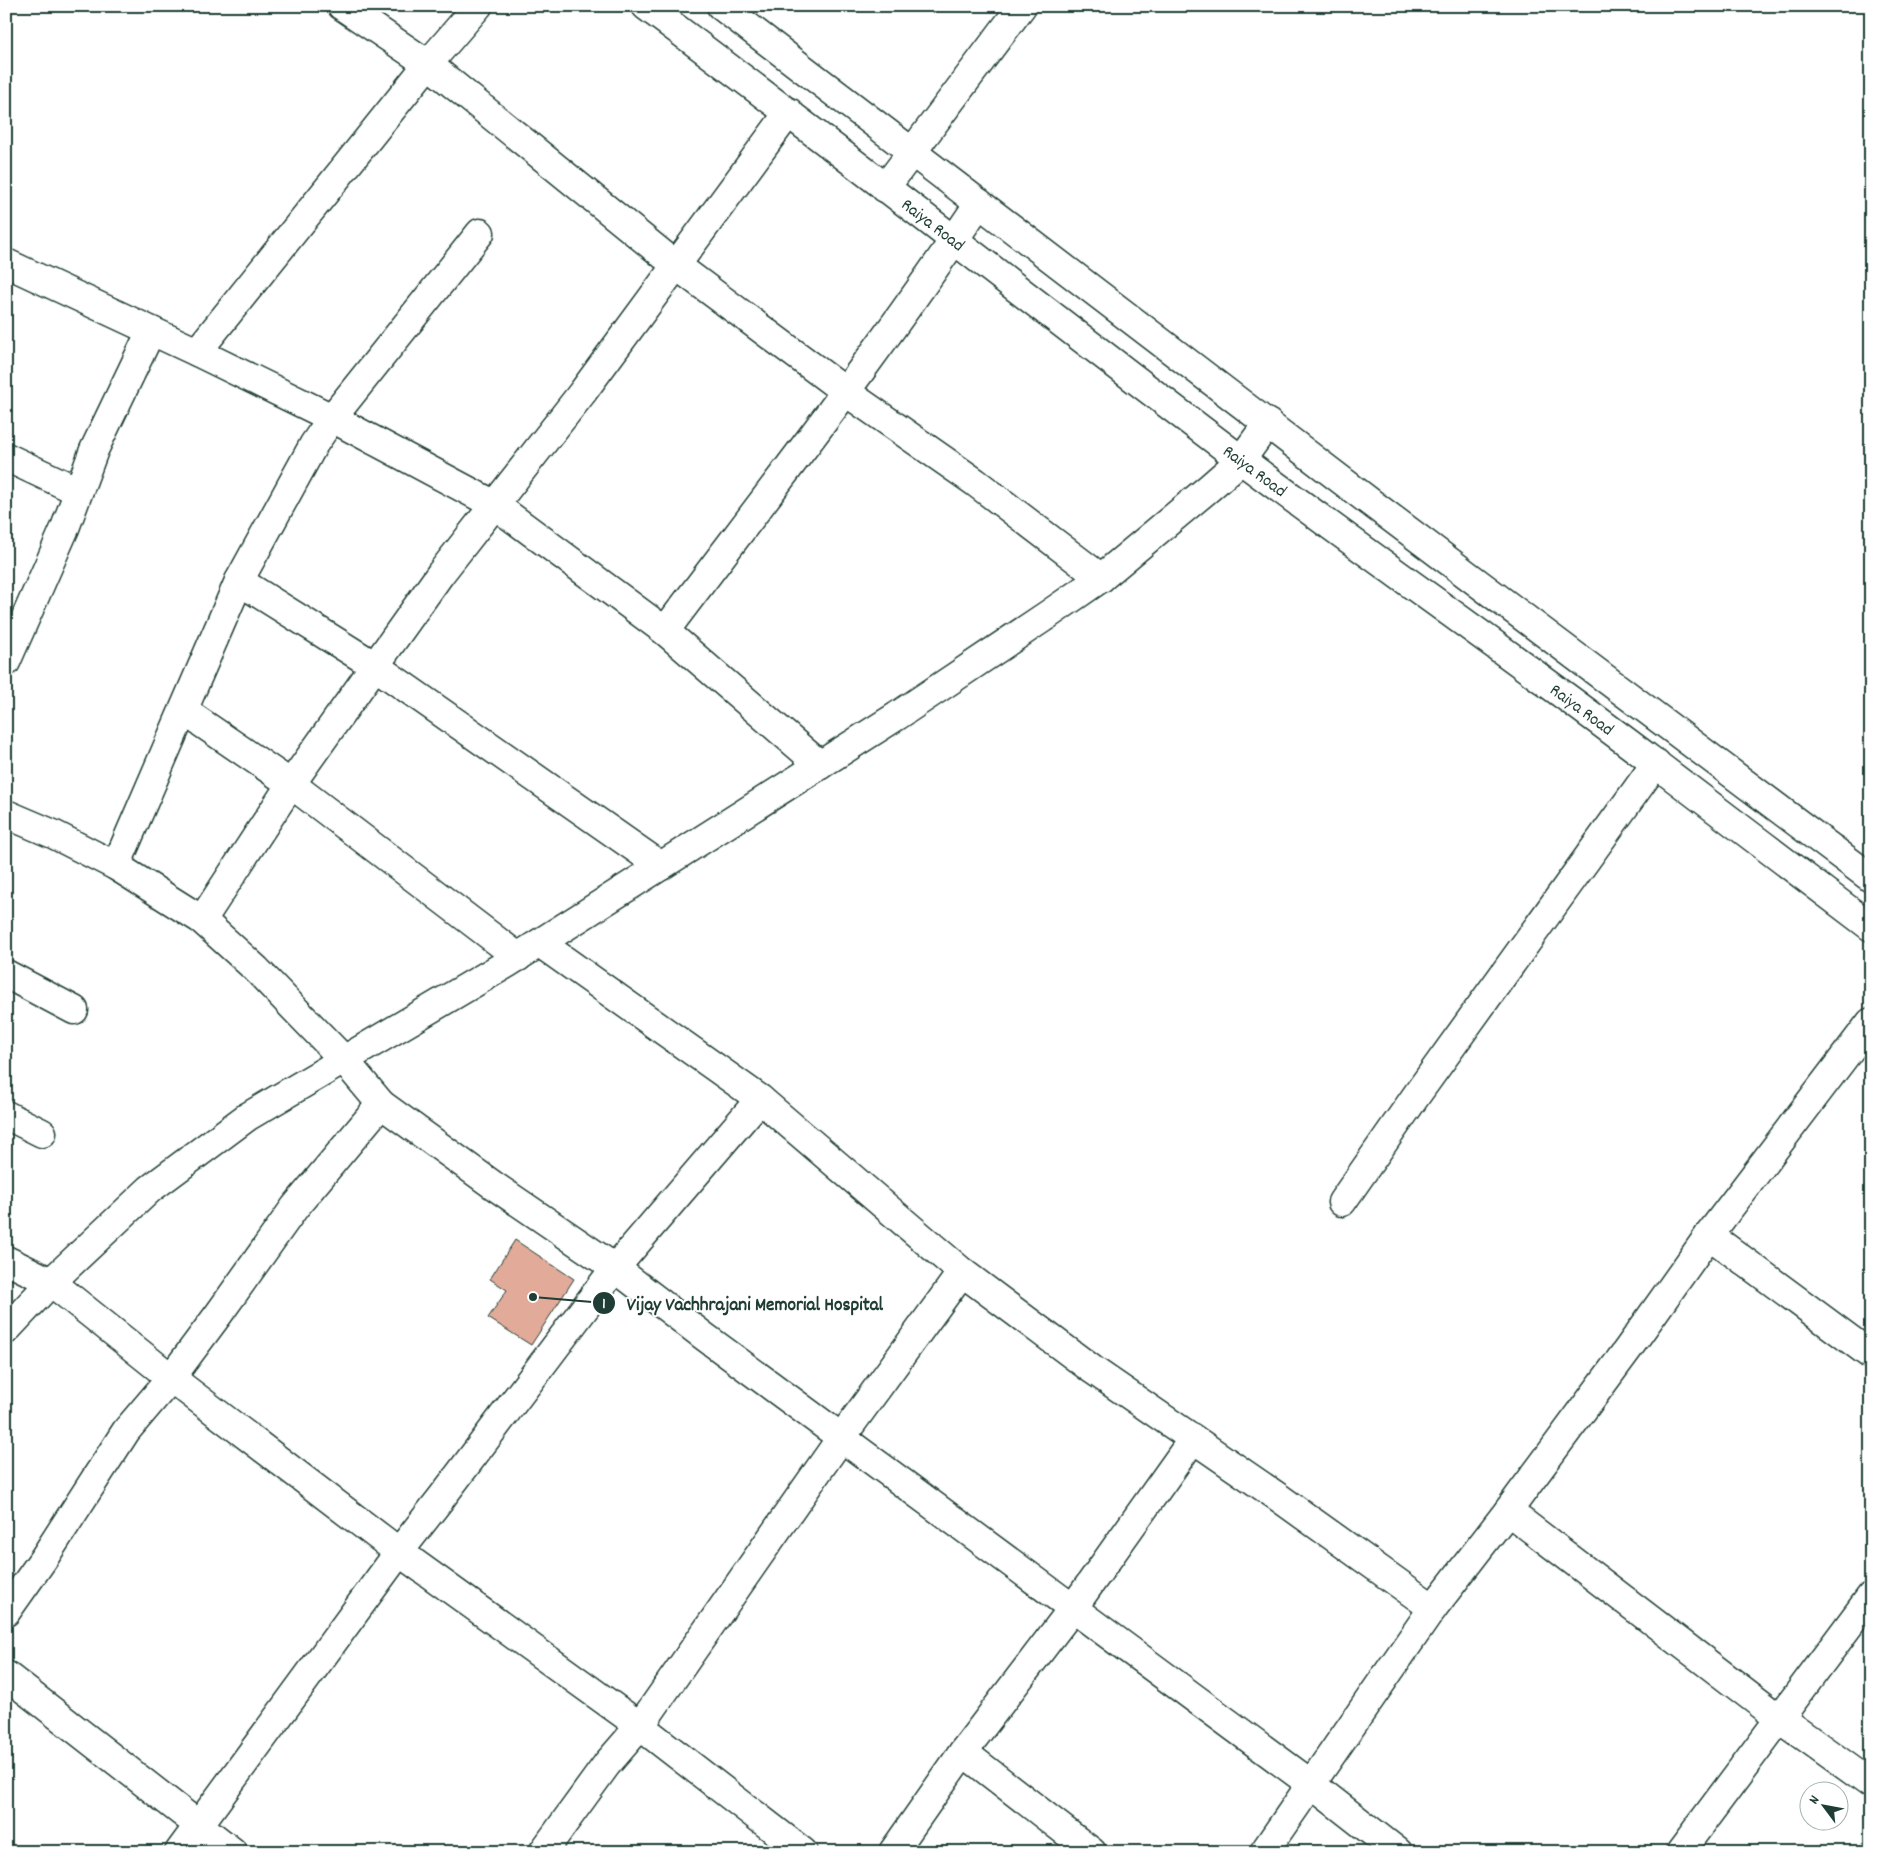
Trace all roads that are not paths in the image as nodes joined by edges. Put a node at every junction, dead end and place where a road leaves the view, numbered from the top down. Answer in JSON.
{"nodes":[{"id":1,"x":342,"y":6,"type":"edge"},
{"id":2,"x":478,"y":6,"type":"edge"},
{"id":3,"x":646,"y":6,"type":"edge"},
{"id":4,"x":722,"y":6,"type":"edge"},
{"id":5,"x":1022,"y":6,"type":"edge"},
{"id":6,"x":428,"y":64,"type":"junction"},
{"id":7,"x":789,"y":112,"type":"junction"},
{"id":8,"x":912,"y":151,"type":"junction"},
{"id":9,"x":885,"y":188,"type":"junction"},
{"id":10,"x":979,"y":203,"type":"junction"},
{"id":11,"x":480,"y":233,"type":"dead end"},
{"id":12,"x":954,"y":241,"type":"junction"},
{"id":13,"x":6,"y":263,"type":"edge"},
{"id":14,"x":677,"y":266,"type":"junction"},
{"id":15,"x":151,"y":331,"type":"junction"},
{"id":16,"x":197,"y":352,"type":"junction"},
{"id":17,"x":846,"y":392,"type":"junction"},
{"id":18,"x":332,"y":418,"type":"junction"},
{"id":19,"x":1268,"y":423,"type":"junction"},
{"id":20,"x":6,"y":457,"type":"edge"},
{"id":21,"x":1241,"y":460,"type":"junction"},
{"id":22,"x":78,"y":491,"type":"junction"},
{"id":23,"x":495,"y":505,"type":"junction"},
{"id":24,"x":1100,"y":578,"type":"junction"},
{"id":25,"x":240,"y":581,"type":"junction"},
{"id":26,"x":665,"y":631,"type":"junction"},
{"id":27,"x":6,"y":662,"type":"edge"},
{"id":28,"x":375,"y":666,"type":"junction"},
{"id":29,"x":184,"y":711,"type":"junction"},
{"id":30,"x":1656,"y":764,"type":"junction"},
{"id":31,"x":820,"y":765,"type":"junction"},
{"id":32,"x":291,"y":784,"type":"junction"},
{"id":33,"x":6,"y":814,"type":"edge"},
{"id":34,"x":116,"y":866,"type":"junction"},
{"id":35,"x":661,"y":866,"type":"junction"},
{"id":36,"x":1871,"y":878,"type":"edge"},
{"id":37,"x":202,"y":920,"type":"junction"},
{"id":38,"x":1871,"y":927,"type":"edge"},
{"id":39,"x":529,"y":950,"type":"junction"},
{"id":40,"x":6,"y":974,"type":"edge"},
{"id":41,"x":74,"y":1010,"type":"dead end"},
{"id":42,"x":1871,"y":1022,"type":"edge"},
{"id":43,"x":345,"y":1061,"type":"junction"},
{"id":44,"x":760,"y":1099,"type":"junction"},
{"id":45,"x":381,"y":1104,"type":"junction"},
{"id":46,"x":6,"y":1115,"type":"edge"},
{"id":47,"x":42,"y":1133,"type":"dead end"},
{"id":48,"x":1342,"y":1202,"type":"dead end"},
{"id":49,"x":1709,"y":1235,"type":"junction"},
{"id":50,"x":6,"y":1260,"type":"edge"},
{"id":51,"x":615,"y":1268,"type":"junction"},
{"id":52,"x":962,"y":1272,"type":"junction"},
{"id":53,"x":51,"y":1282,"type":"junction"},
{"id":54,"x":6,"y":1330,"type":"edge"},
{"id":55,"x":1871,"y":1355,"type":"edge"},
{"id":56,"x":170,"y":1378,"type":"junction"},
{"id":57,"x":841,"y":1438,"type":"junction"},
{"id":58,"x":1193,"y":1439,"type":"junction"},
{"id":59,"x":1508,"y":1512,"type":"junction"},
{"id":60,"x":399,"y":1552,"type":"junction"},
{"id":61,"x":1871,"y":1596,"type":"edge"},
{"id":62,"x":1073,"y":1608,"type":"junction"},
{"id":63,"x":1433,"y":1608,"type":"junction"},
{"id":64,"x":6,"y":1612,"type":"edge"},
{"id":65,"x":6,"y":1675,"type":"edge"},
{"id":66,"x":1779,"y":1718,"type":"junction"},
{"id":67,"x":640,"y":1726,"type":"junction"},
{"id":68,"x":963,"y":1752,"type":"junction"},
{"id":69,"x":1310,"y":1784,"type":"junction"},
{"id":70,"x":1871,"y":1784,"type":"edge"},
{"id":71,"x":198,"y":1824,"type":"junction"},
{"id":72,"x":179,"y":1852,"type":"edge"},
{"id":73,"x":233,"y":1852,"type":"edge"},
{"id":74,"x":543,"y":1852,"type":"edge"},
{"id":75,"x":802,"y":1852,"type":"edge"},
{"id":76,"x":893,"y":1852,"type":"edge"},
{"id":77,"x":1092,"y":1852,"type":"edge"},
{"id":78,"x":1264,"y":1852,"type":"edge"},
{"id":79,"x":1398,"y":1852,"type":"edge"},
{"id":80,"x":1680,"y":1852,"type":"edge"}],
"edges":[{"from":1,"to":6,"type":"street"},
{"from":2,"to":6,"type":"street"},
{"from":3,"to":7,"type":"street","name":"Raiya Road"},
{"from":4,"to":8,"type":"street"},
{"from":5,"to":8,"type":"street"},
{"from":6,"to":14,"type":"street"},
{"from":6,"to":16,"type":"street"},
{"from":7,"to":9,"type":"street","name":"Raiya Road"},
{"from":7,"to":14,"type":"street"},
{"from":8,"to":9,"type":"street"},
{"from":8,"to":10,"type":"street"},
{"from":9,"to":12,"type":"street","name":"Raiya Road"},
{"from":10,"to":12,"type":"street"},
{"from":10,"to":19,"type":"street"},
{"from":11,"to":18,"type":"street"},
{"from":12,"to":17,"type":"street"},
{"from":12,"to":21,"type":"street","name":"Raiya Road"},
{"from":13,"to":15,"type":"street"},
{"from":14,"to":17,"type":"street"},
{"from":14,"to":23,"type":"street"},
{"from":15,"to":16,"type":"street"},
{"from":15,"to":22,"type":"street"},
{"from":16,"to":18,"type":"street"},
{"from":17,"to":24,"type":"street"},
{"from":17,"to":26,"type":"street"},
{"from":18,"to":23,"type":"street"},
{"from":18,"to":25,"type":"street"},
{"from":19,"to":21,"type":"street"},
{"from":19,"to":36,"type":"street"},
{"from":20,"to":22,"type":"street"},
{"from":21,"to":24,"type":"street"},
{"from":21,"to":30,"type":"street","name":"Raiya Road"},
{"from":22,"to":27,"type":"street"},
{"from":23,"to":26,"type":"street"},
{"from":23,"to":28,"type":"street"},
{"from":24,"to":31,"type":"street"},
{"from":25,"to":28,"type":"street"},
{"from":25,"to":29,"type":"street"},
{"from":26,"to":31,"type":"street"},
{"from":28,"to":32,"type":"street"},
{"from":28,"to":35,"type":"street"},
{"from":29,"to":32,"type":"street"},
{"from":29,"to":34,"type":"street"},
{"from":30,"to":38,"type":"street","name":"Raiya Road"},
{"from":30,"to":48,"type":"street"},
{"from":31,"to":35,"type":"street"},
{"from":32,"to":37,"type":"street"},
{"from":32,"to":39,"type":"street"},
{"from":33,"to":34,"type":"street"},
{"from":34,"to":37,"type":"street"},
{"from":35,"to":39,"type":"street"},
{"from":37,"to":43,"type":"street"},
{"from":39,"to":43,"type":"street"},
{"from":39,"to":44,"type":"street"},
{"from":40,"to":41,"type":"street"},
{"from":42,"to":49,"type":"street"},
{"from":43,"to":45,"type":"street"},
{"from":43,"to":53,"type":"street"},
{"from":44,"to":51,"type":"street"},
{"from":44,"to":52,"type":"street"},
{"from":45,"to":51,"type":"street"},
{"from":45,"to":56,"type":"street"},
{"from":46,"to":47,"type":"street"},
{"from":49,"to":55,"type":"street"},
{"from":49,"to":59,"type":"street"},
{"from":50,"to":53,"type":"street"},
{"from":51,"to":57,"type":"street"},
{"from":51,"to":60,"type":"street"},
{"from":52,"to":57,"type":"street"},
{"from":52,"to":58,"type":"street"},
{"from":53,"to":54,"type":"street"},
{"from":53,"to":56,"type":"street"},
{"from":56,"to":60,"type":"street"},
{"from":56,"to":64,"type":"street"},
{"from":57,"to":62,"type":"street"},
{"from":57,"to":67,"type":"street"},
{"from":58,"to":62,"type":"street"},
{"from":58,"to":63,"type":"street"},
{"from":59,"to":63,"type":"street"},
{"from":59,"to":66,"type":"street"},
{"from":60,"to":67,"type":"street"},
{"from":60,"to":71,"type":"street"},
{"from":61,"to":66,"type":"street"},
{"from":62,"to":68,"type":"street"},
{"from":62,"to":69,"type":"street"},
{"from":63,"to":69,"type":"street"},
{"from":65,"to":71,"type":"street"},
{"from":66,"to":70,"type":"street"},
{"from":66,"to":80,"type":"street"},
{"from":67,"to":74,"type":"street"},
{"from":67,"to":75,"type":"street"},
{"from":68,"to":76,"type":"street"},
{"from":68,"to":77,"type":"street"},
{"from":69,"to":78,"type":"street"},
{"from":69,"to":79,"type":"street"},
{"from":71,"to":72,"type":"street"},
{"from":71,"to":73,"type":"street"}]}
